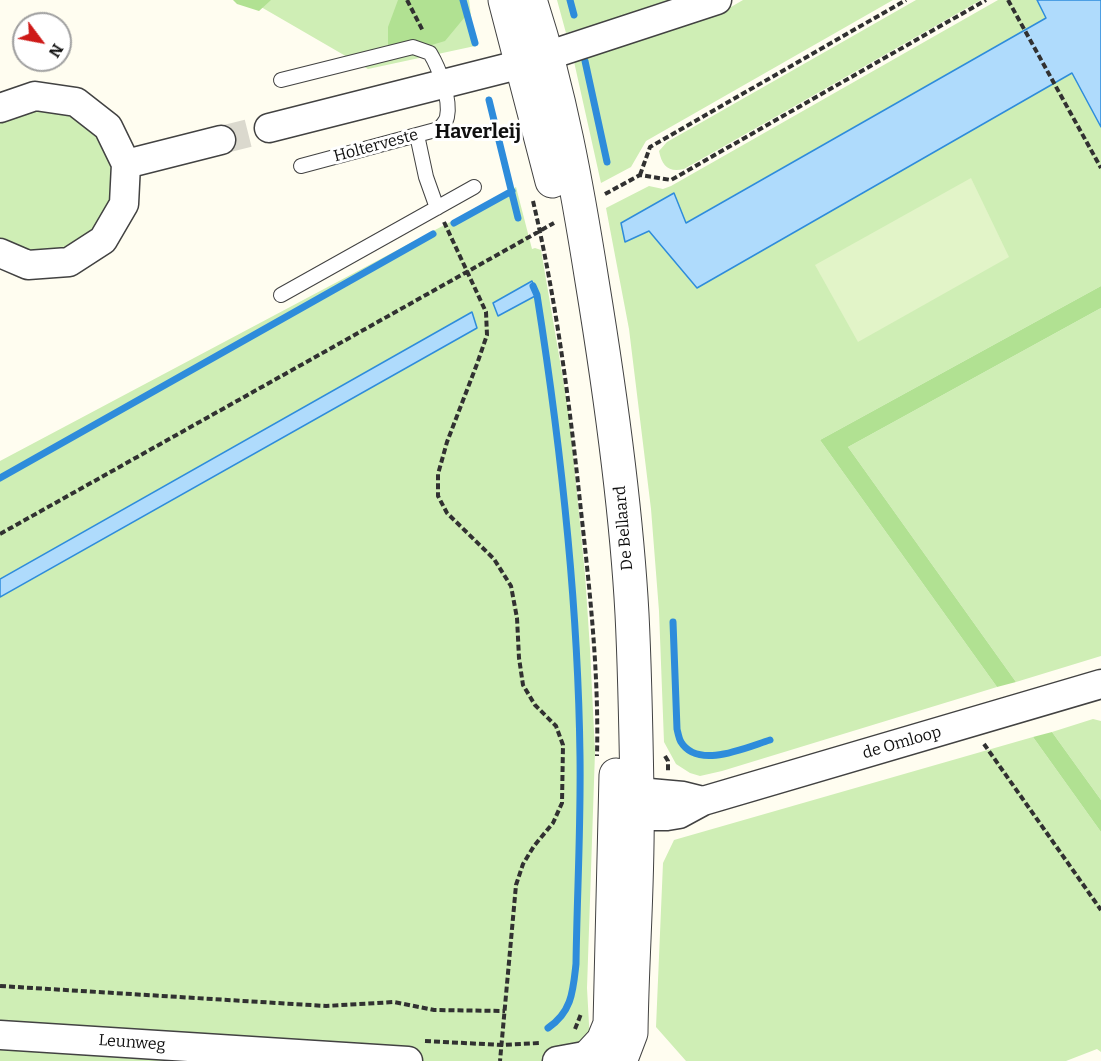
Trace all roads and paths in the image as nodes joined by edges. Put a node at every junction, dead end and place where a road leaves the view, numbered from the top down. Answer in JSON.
{"nodes":[{"id":1,"x":406,"y":0,"type":"edge"},
{"id":2,"x":505,"y":0,"type":"edge"},
{"id":3,"x":530,"y":0,"type":"edge"},
{"id":4,"x":717,"y":0,"type":"edge"},
{"id":5,"x":906,"y":0,"type":"edge"},
{"id":6,"x":986,"y":0,"type":"edge"},
{"id":7,"x":1008,"y":0,"type":"edge"},
{"id":8,"x":430,"y":53,"type":"junction"},
{"id":9,"x":535,"y":60,"type":"junction"},
{"id":10,"x":280,"y":80,"type":"dead end"},
{"id":11,"x":442,"y":84,"type":"junction"},
{"id":12,"x":0,"y":108,"type":"edge"},
{"id":13,"x":269,"y":128,"type":"tunnel mouth"},
{"id":14,"x":417,"y":135,"type":"junction"},
{"id":15,"x":221,"y":140,"type":"tunnel mouth"},
{"id":16,"x":126,"y":164,"type":"junction"},
{"id":17,"x":301,"y":166,"type":"dead end"},
{"id":18,"x":1101,"y":168,"type":"edge"},
{"id":19,"x":640,"y":175,"type":"junction"},
{"id":20,"x":474,"y":187,"type":"dead end"},
{"id":21,"x":532,"y":196,"type":"dead end"},
{"id":22,"x":438,"y":208,"type":"junction"},
{"id":23,"x":560,"y":220,"type":"junction"},
{"id":24,"x":0,"y":253,"type":"edge"},
{"id":25,"x":468,"y":272,"type":"junction"},
{"id":26,"x":281,"y":295,"type":"dead end"},
{"id":27,"x":0,"y":534,"type":"edge"},
{"id":28,"x":1101,"y":684,"type":"edge"},
{"id":29,"x":984,"y":743,"type":"dead end"},
{"id":30,"x":597,"y":764,"type":"dead end"},
{"id":31,"x":626,"y":804,"type":"junction"},
{"id":32,"x":1101,"y":910,"type":"edge"},
{"id":33,"x":0,"y":986,"type":"edge"},
{"id":34,"x":584,"y":1008,"type":"dead end"},
{"id":35,"x":506,"y":1011,"type":"junction"},
{"id":36,"x":0,"y":1035,"type":"edge"},
{"id":37,"x":588,"y":1056,"type":"edge"},
{"id":38,"x":408,"y":1061,"type":"edge"},
{"id":39,"x":500,"y":1061,"type":"edge"}],
"edges":[{"from":1,"to":8,"type":"path"},
{"from":2,"to":9,"type":"street","name":"De Bellaard"},
{"from":3,"to":9,"type":"street","name":"De Bellaard"},
{"from":4,"to":9,"type":"street"},
{"from":5,"to":19,"type":"path"},
{"from":6,"to":19,"type":"path"},
{"from":7,"to":18,"type":"path"},
{"from":8,"to":10,"type":"lane"},
{"from":8,"to":11,"type":"lane","name":"Holterveste"},
{"from":9,"to":11,"type":"street"},
{"from":9,"to":23,"type":"street","name":"De Bellaard"},
{"from":11,"to":13,"type":"street"},
{"from":11,"to":14,"type":"lane","name":"Holterveste"},
{"from":12,"to":16,"type":"street"},
{"from":14,"to":17,"type":"lane","name":"Holterveste"},
{"from":14,"to":22,"type":"lane"},
{"from":15,"to":16,"type":"street"},
{"from":16,"to":24,"type":"street"},
{"from":19,"to":23,"type":"path"},
{"from":20,"to":22,"type":"lane"},
{"from":21,"to":23,"type":"path"},
{"from":22,"to":25,"type":"path"},
{"from":22,"to":26,"type":"lane"},
{"from":23,"to":25,"type":"path"},
{"from":23,"to":30,"type":"path"},
{"from":23,"to":31,"type":"street","name":"De Bellaard"},
{"from":25,"to":27,"type":"path"},
{"from":25,"to":35,"type":"path"},
{"from":28,"to":31,"type":"street","name":"de Omloop"},
{"from":29,"to":32,"type":"path"},
{"from":31,"to":37,"type":"street","name":"De Bellaard"},
{"from":33,"to":35,"type":"path"},
{"from":34,"to":37,"type":"path"},
{"from":35,"to":39,"type":"path"},
{"from":36,"to":38,"type":"street","name":"Leunweg"}]}
